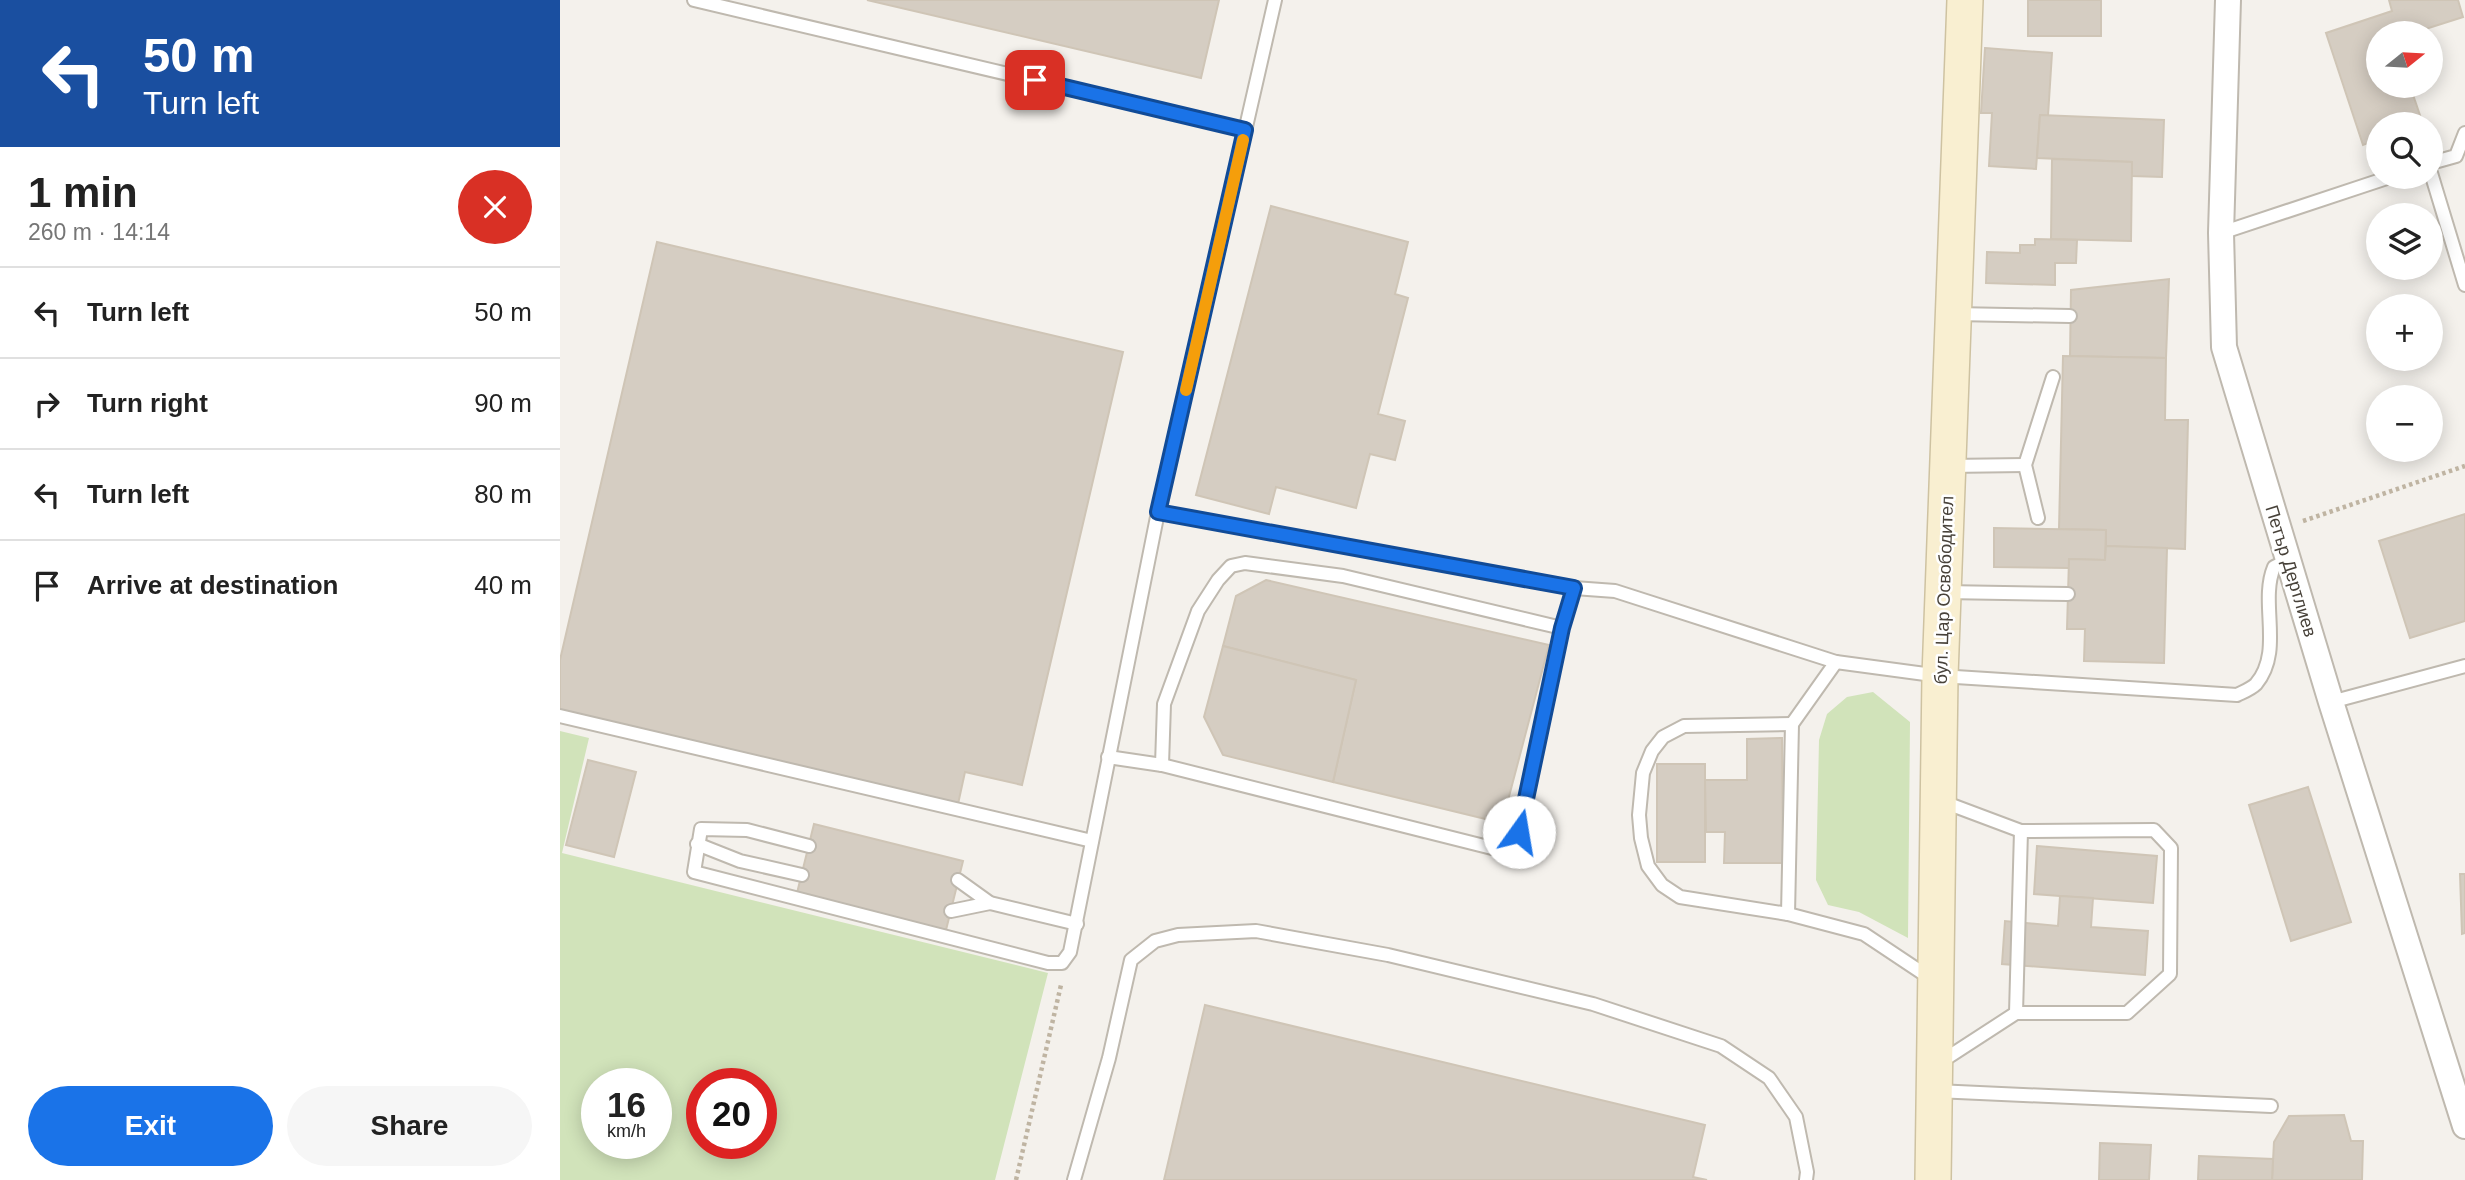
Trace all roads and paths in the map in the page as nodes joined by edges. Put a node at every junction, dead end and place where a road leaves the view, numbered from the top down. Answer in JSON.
{"nodes":[{"id":1,"x":694,"y":0,"type":"edge"},
{"id":2,"x":1275,"y":0,"type":"edge"},
{"id":3,"x":1965,"y":0,"type":"edge"},
{"id":4,"x":2228,"y":0,"type":"edge"},
{"id":5,"x":1245,"y":130,"type":"junction"},
{"id":6,"x":2465,"y":133,"type":"edge"},
{"id":7,"x":2443,"y":160,"type":"edge"},
{"id":8,"x":2366,"y":185,"type":"edge"},
{"id":9,"x":2436,"y":189,"type":"edge"},
{"id":10,"x":2221,"y":233,"type":"junction"},
{"id":11,"x":2465,"y":285,"type":"edge"},
{"id":12,"x":1954,"y":314,"type":"junction"},
{"id":13,"x":2070,"y":316,"type":"dead end"},
{"id":14,"x":2053,"y":377,"type":"dead end"},
{"id":15,"x":1948,"y":466,"type":"junction"},
{"id":16,"x":2025,"y":466,"type":"junction"},
{"id":17,"x":2465,"y":466,"type":"edge"},
{"id":18,"x":1158,"y":512,"type":"junction"},
{"id":19,"x":2038,"y":518,"type":"dead end"},
{"id":20,"x":2278,"y":529,"type":"junction"},
{"id":21,"x":2288,"y":560,"type":"junction"},
{"id":22,"x":1574,"y":588,"type":"junction"},
{"id":23,"x":1943,"y":592,"type":"junction"},
{"id":24,"x":2068,"y":594,"type":"dead end"},
{"id":25,"x":1562,"y":628,"type":"junction"},
{"id":26,"x":1836,"y":662,"type":"junction"},
{"id":27,"x":2465,"y":666,"type":"edge"},
{"id":28,"x":1940,"y":676,"type":"junction"},
{"id":29,"x":2331,"y":702,"type":"junction"},
{"id":30,"x":560,"y":716,"type":"edge"},
{"id":31,"x":1793,"y":724,"type":"junction"},
{"id":32,"x":1108,"y":757,"type":"junction"},
{"id":33,"x":1162,"y":765,"type":"junction"},
{"id":34,"x":1940,"y":800,"type":"junction"},
{"id":35,"x":2021,"y":831,"type":"junction"},
{"id":36,"x":1092,"y":841,"type":"junction"},
{"id":37,"x":697,"y":844,"type":"junction"},
{"id":38,"x":809,"y":846,"type":"dead end"},
{"id":39,"x":802,"y":875,"type":"dead end"},
{"id":40,"x":958,"y":880,"type":"dead end"},
{"id":41,"x":990,"y":903,"type":"junction"},
{"id":42,"x":951,"y":911,"type":"dead end"},
{"id":43,"x":1788,"y":914,"type":"junction"},
{"id":44,"x":1077,"y":924,"type":"junction"},
{"id":45,"x":1062,"y":963,"type":"junction"},
{"id":46,"x":1936,"y":982,"type":"junction"},
{"id":47,"x":2016,"y":1013,"type":"junction"},
{"id":48,"x":1936,"y":1078,"type":"junction"},
{"id":49,"x":2271,"y":1106,"type":"dead end"},
{"id":50,"x":2465,"y":1126,"type":"edge"},
{"id":51,"x":1016,"y":1180,"type":"edge"},
{"id":52,"x":1074,"y":1180,"type":"edge"},
{"id":53,"x":1806,"y":1180,"type":"edge"},
{"id":54,"x":1933,"y":1180,"type":"edge"}],
"edges":[{"from":1,"to":5,"type":"lane"},
{"from":2,"to":5,"type":"lane"},
{"from":3,"to":12,"type":"main road","name":"бул. Цар Освободител"},
{"from":4,"to":10,"type":"street","name":"Петър Дертлиев"},
{"from":5,"to":18,"type":"lane"},
{"from":6,"to":7,"type":"lane"},
{"from":8,"to":10,"type":"lane"},
{"from":9,"to":11,"type":"lane"},
{"from":10,"to":20,"type":"street","name":"Петър Дертлиев"},
{"from":12,"to":13,"type":"lane"},
{"from":12,"to":15,"type":"main road","name":"бул. Цар Освободител"},
{"from":14,"to":16,"type":"lane"},
{"from":15,"to":16,"type":"lane"},
{"from":15,"to":23,"type":"main road","name":"бул. Цар Освободител"},
{"from":16,"to":19,"type":"lane"},
{"from":17,"to":20,"type":"path"},
{"from":18,"to":22,"type":"lane"},
{"from":18,"to":32,"type":"lane"},
{"from":20,"to":21,"type":"street","name":"Петър Дертлиев"},
{"from":21,"to":28,"type":"lane"},
{"from":21,"to":29,"type":"street","name":"Петър Дертлиев"},
{"from":22,"to":25,"type":"lane"},
{"from":22,"to":26,"type":"lane"},
{"from":23,"to":24,"type":"lane"},
{"from":23,"to":28,"type":"main road","name":"бул. Цар Освободител"},
{"from":25,"to":33,"type":"lane"},
{"from":25,"to":33,"type":"lane"},
{"from":26,"to":28,"type":"lane"},
{"from":26,"to":31,"type":"lane"},
{"from":27,"to":29,"type":"lane"},
{"from":28,"to":34,"type":"main road","name":"бул. Цар Освободител"},
{"from":29,"to":50,"type":"street","name":"Петър Дертлиев"},
{"from":30,"to":36,"type":"lane"},
{"from":31,"to":43,"type":"lane"},
{"from":31,"to":43,"type":"lane"},
{"from":32,"to":33,"type":"lane"},
{"from":32,"to":36,"type":"lane"},
{"from":34,"to":35,"type":"lane"},
{"from":34,"to":46,"type":"main road","name":"бул. Цар Освободител"},
{"from":35,"to":47,"type":"lane"},
{"from":35,"to":47,"type":"lane"},
{"from":36,"to":44,"type":"lane"},
{"from":37,"to":38,"type":"lane"},
{"from":37,"to":39,"type":"lane"},
{"from":37,"to":45,"type":"lane"},
{"from":40,"to":41,"type":"lane"},
{"from":41,"to":42,"type":"lane"},
{"from":41,"to":44,"type":"lane"},
{"from":43,"to":46,"type":"lane"},
{"from":44,"to":45,"type":"lane"},
{"from":45,"to":51,"type":"path"},
{"from":46,"to":48,"type":"main road","name":"бул. Цар Освободител"},
{"from":47,"to":48,"type":"lane"},
{"from":48,"to":49,"type":"lane"},
{"from":48,"to":54,"type":"main road","name":"бул. Цар Освободител"},
{"from":52,"to":53,"type":"lane"}]}
